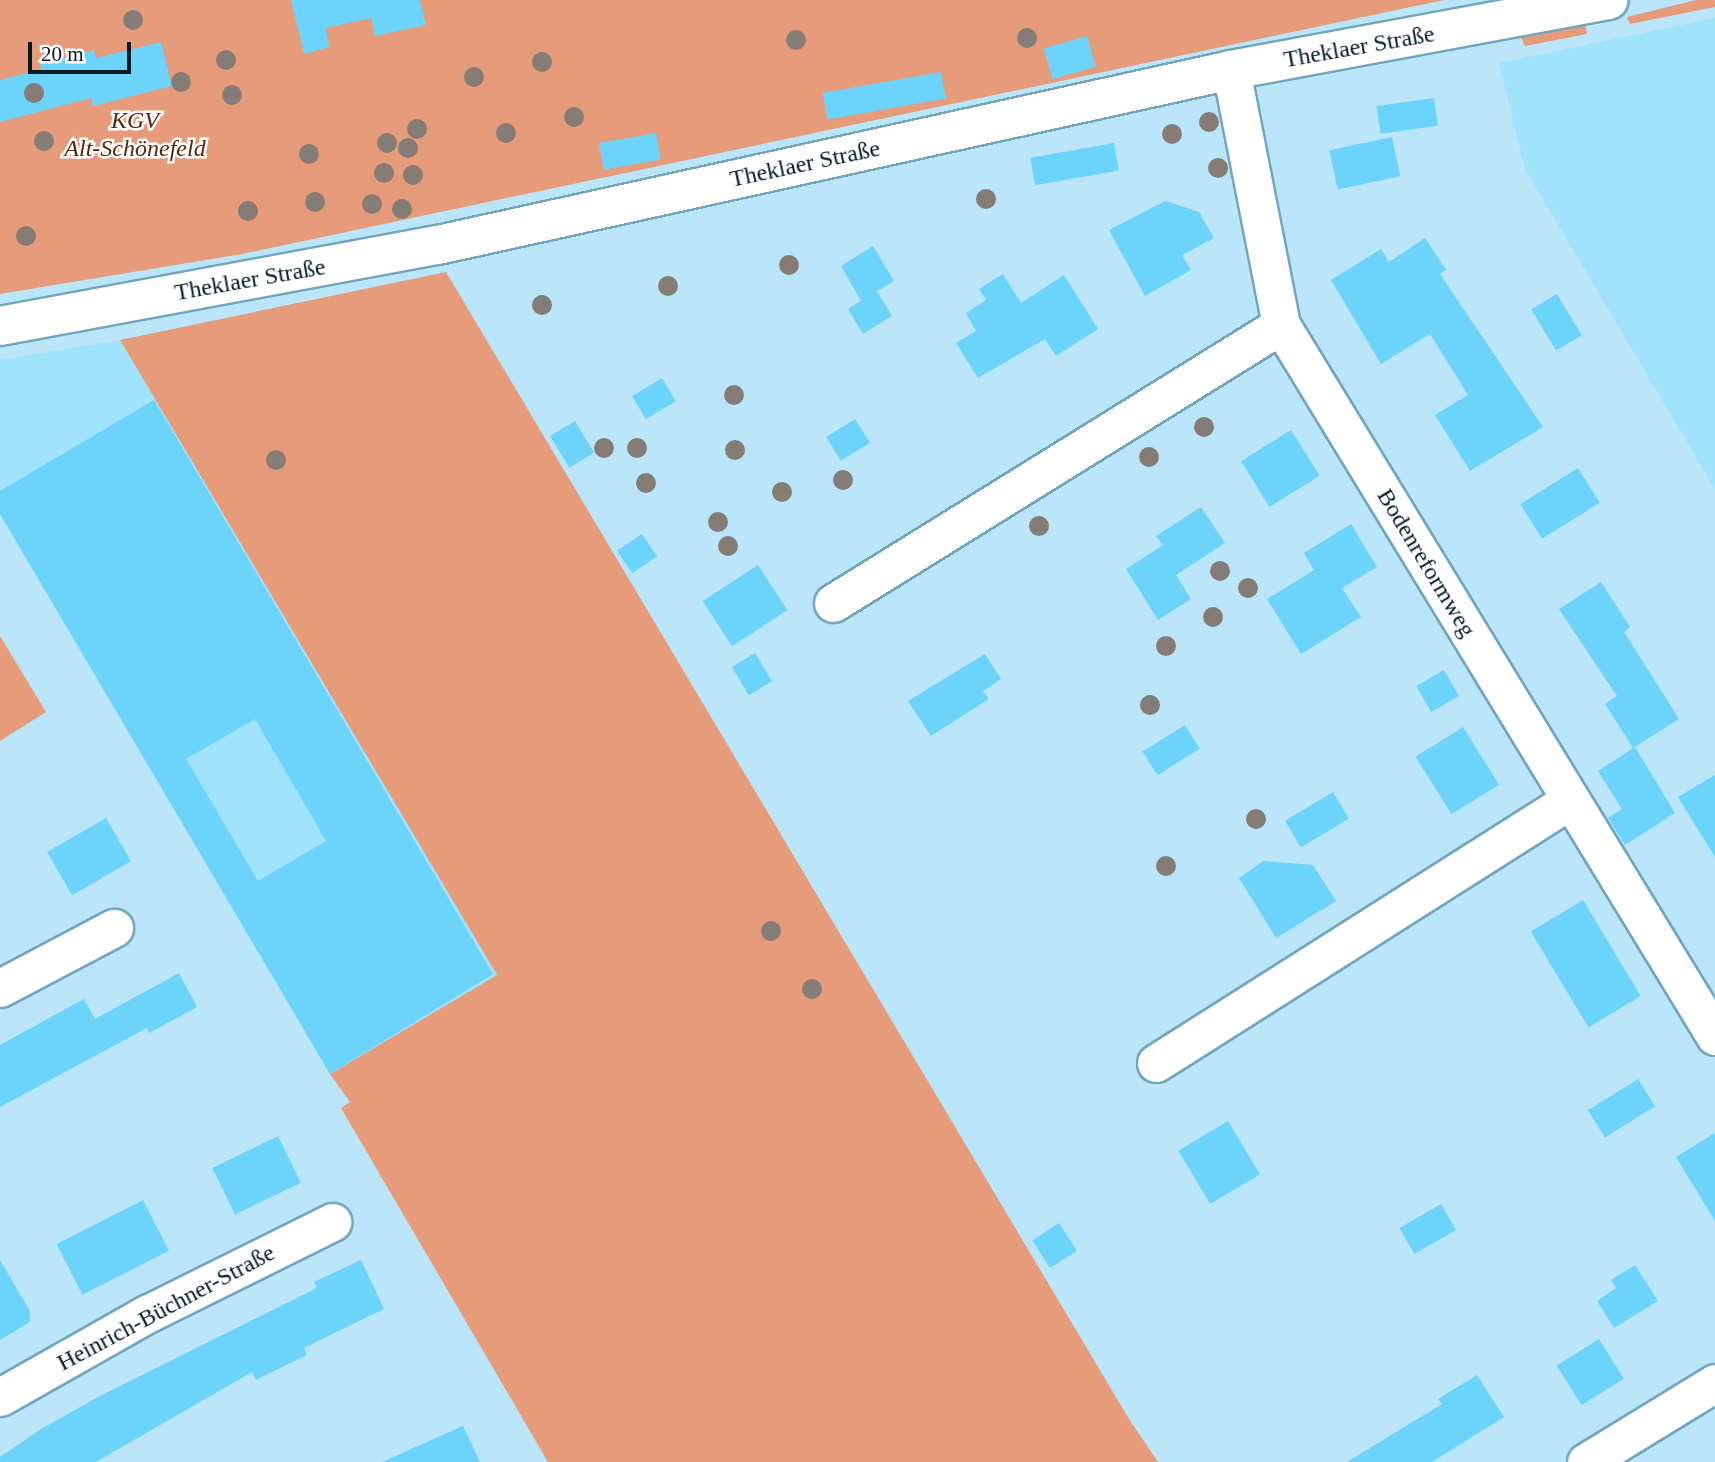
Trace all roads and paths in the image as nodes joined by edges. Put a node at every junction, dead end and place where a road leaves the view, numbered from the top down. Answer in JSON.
{"nodes":[{"id":1,"x":1609,"y":0,"type":"edge"},
{"id":2,"x":1231,"y":70,"type":"junction"},
{"id":3,"x":0,"y":326,"type":"edge"},
{"id":4,"x":1281,"y":326,"type":"junction"},
{"id":5,"x":833,"y":603,"type":"dead end"},
{"id":6,"x":1571,"y":800,"type":"junction"},
{"id":7,"x":114,"y":928,"type":"dead end"},
{"id":8,"x":0,"y":988,"type":"edge"},
{"id":9,"x":1715,"y":1036,"type":"edge"},
{"id":10,"x":1156,"y":1063,"type":"dead end"},
{"id":11,"x":332,"y":1222,"type":"dead end"},
{"id":12,"x":1715,"y":1382,"type":"edge"},
{"id":13,"x":0,"y":1396,"type":"edge"},
{"id":14,"x":1586,"y":1462,"type":"edge"}],
"edges":[{"from":1,"to":2,"type":"main road","name":"Theklaer Straße"},
{"from":2,"to":3,"type":"main road","name":"Theklaer Straße"},
{"from":2,"to":4,"type":"street","name":"Bodenreformweg"},
{"from":4,"to":5,"type":"street"},
{"from":4,"to":6,"type":"street","name":"Bodenreformweg"},
{"from":6,"to":9,"type":"street","name":"Bodenreformweg"},
{"from":6,"to":10,"type":"street"},
{"from":7,"to":8,"type":"street"},
{"from":11,"to":13,"type":"street","name":"Heinrich-Büchner-Straße"},
{"from":12,"to":14,"type":"street"}]}
